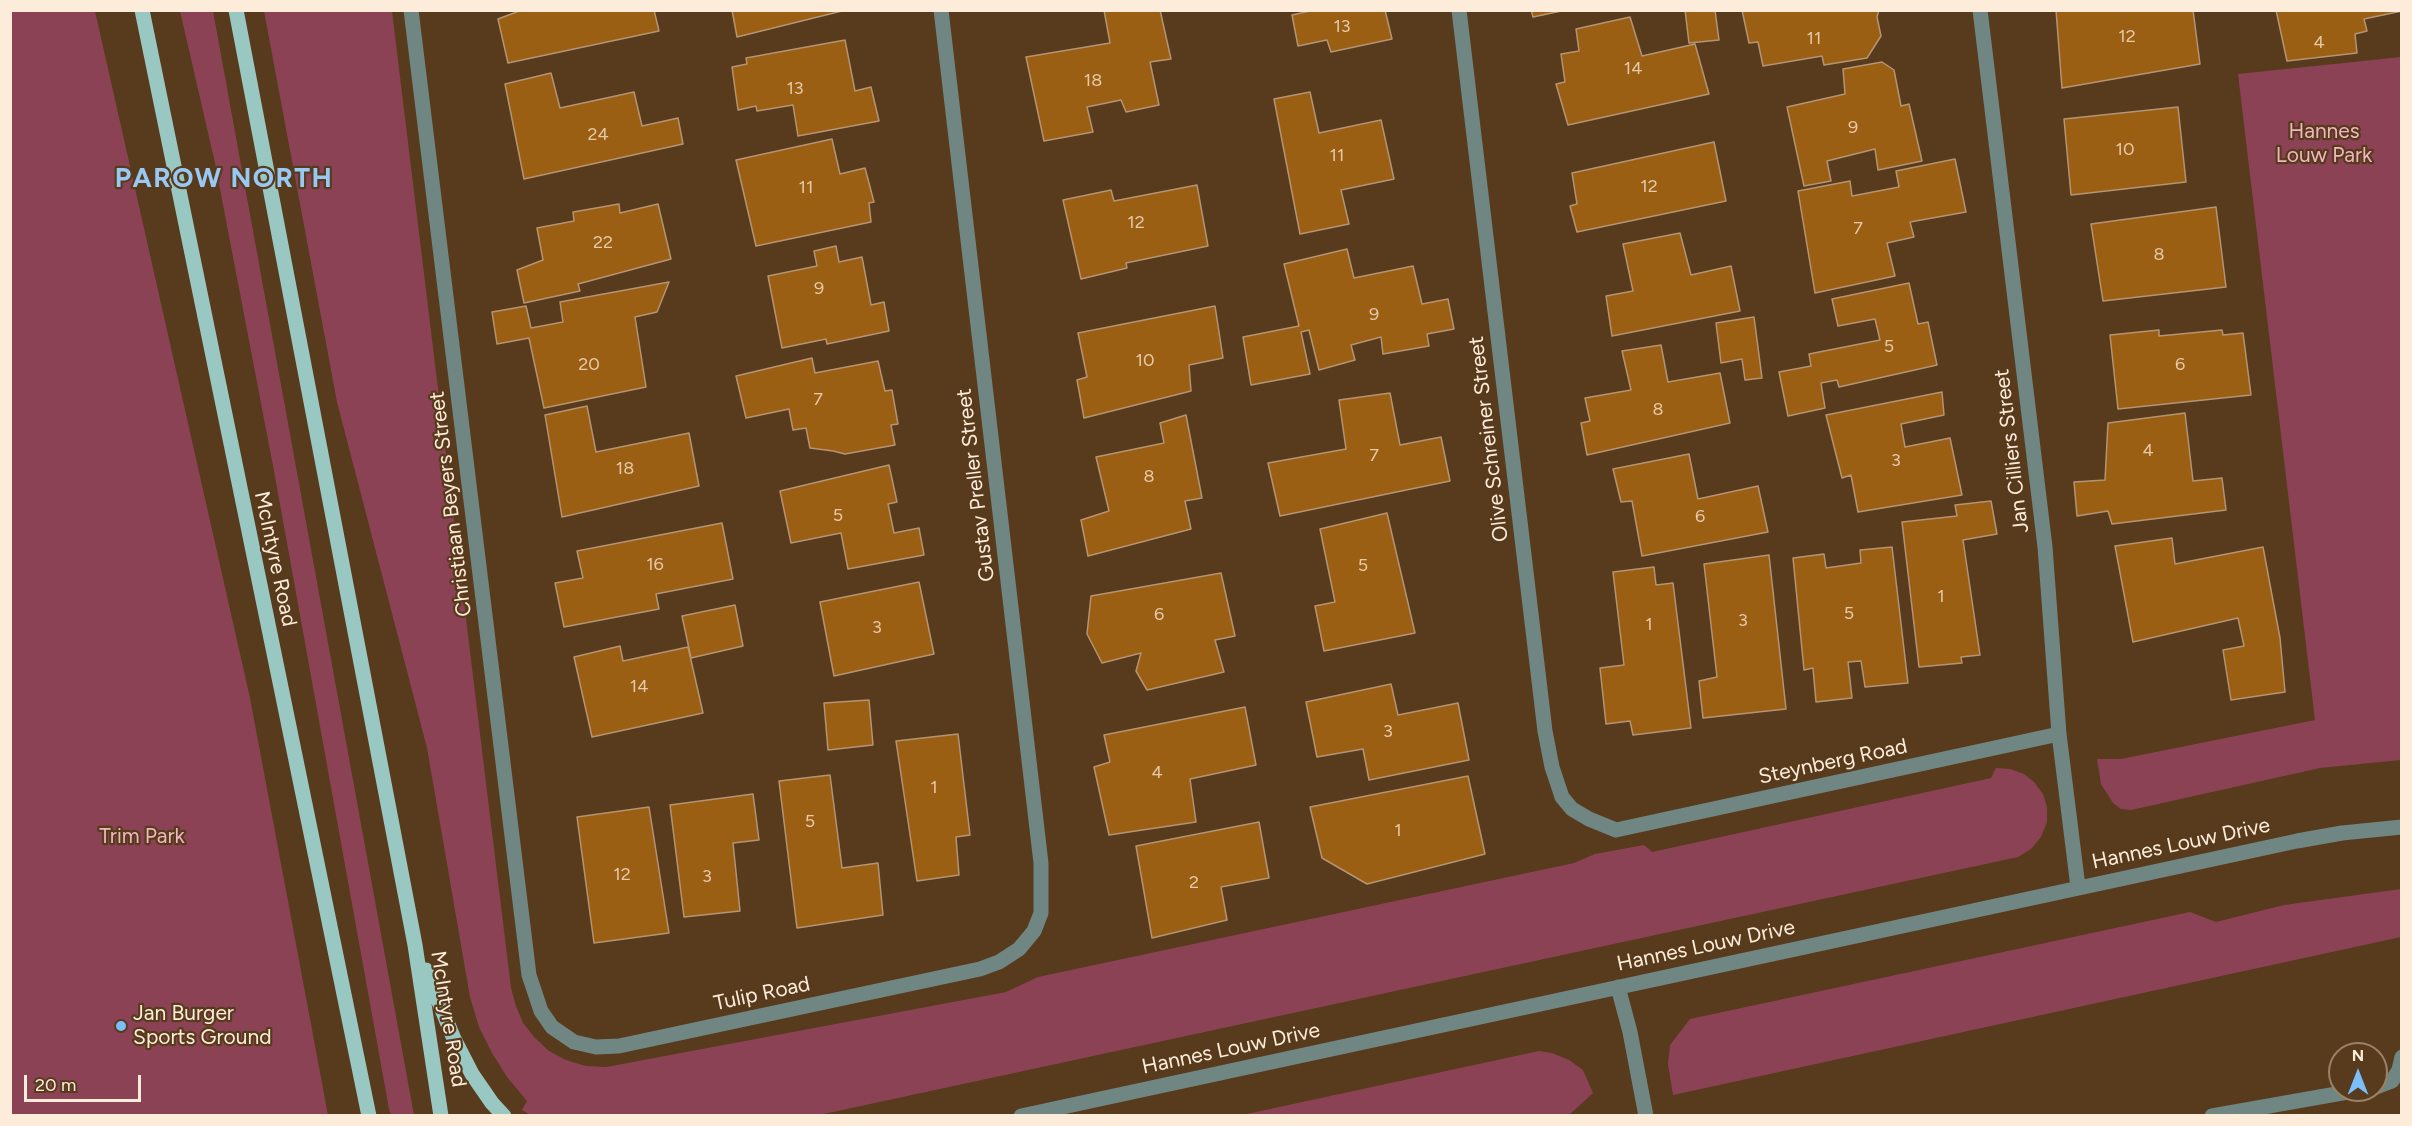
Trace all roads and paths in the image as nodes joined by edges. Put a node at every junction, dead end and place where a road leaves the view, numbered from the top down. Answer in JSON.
{"nodes":[{"id":1,"x":142,"y":10,"type":"edge"},
{"id":2,"x":236,"y":10,"type":"edge"},
{"id":3,"x":411,"y":10,"type":"edge"},
{"id":4,"x":941,"y":10,"type":"edge"},
{"id":5,"x":1459,"y":10,"type":"edge"},
{"id":6,"x":1980,"y":10,"type":"edge"},
{"id":7,"x":2059,"y":734,"type":"junction"},
{"id":8,"x":2402,"y":827,"type":"edge"},
{"id":9,"x":1616,"y":830,"type":"joint"},
{"id":10,"x":2078,"y":887,"type":"junction"},
{"id":11,"x":415,"y":945,"type":"junction"},
{"id":12,"x":1019,"y":949,"type":"joint"},
{"id":13,"x":1618,"y":987,"type":"junction"},
{"id":14,"x":534,"y":992,"type":"joint"},
{"id":15,"x":2402,"y":1057,"type":"edge"},
{"id":16,"x":2388,"y":1082,"type":"edge"},
{"id":17,"x":2328,"y":1095,"type":"edge"},
{"id":18,"x":1031,"y":1114,"type":"edge"},
{"id":19,"x":369,"y":1116,"type":"edge"},
{"id":20,"x":441,"y":1116,"type":"edge"},
{"id":21,"x":504,"y":1116,"type":"edge"},
{"id":22,"x":1647,"y":1116,"type":"edge"},
{"id":23,"x":2212,"y":1116,"type":"edge"}],
"edges":[{"from":1,"to":19,"type":"main road","name":"McIntyre Road"},
{"from":2,"to":11,"type":"main road","name":"McIntyre Road"},
{"from":3,"to":14,"type":"street","name":"Christiaan Beyers Street"},
{"from":4,"to":12,"type":"street","name":"Gustav Preller Street"},
{"from":5,"to":9,"type":"street","name":"Olive Schreiner Street"},
{"from":6,"to":7,"type":"street","name":"Jan Cilliers Street"},
{"from":7,"to":9,"type":"street","name":"Steynberg Road"},
{"from":7,"to":10,"type":"street","name":"Jan Cilliers Street"},
{"from":8,"to":10,"type":"street","name":"Hannes Louw Drive"},
{"from":10,"to":13,"type":"street","name":"Hannes Louw Drive"},
{"from":11,"to":20,"type":"main road","name":"McIntyre Road"},
{"from":11,"to":21,"type":"main road"},
{"from":12,"to":14,"type":"street","name":"Tulip Road"},
{"from":13,"to":18,"type":"street","name":"Hannes Louw Drive"},
{"from":13,"to":22,"type":"street"},
{"from":15,"to":16,"type":"street"},
{"from":17,"to":23,"type":"street"}]}
